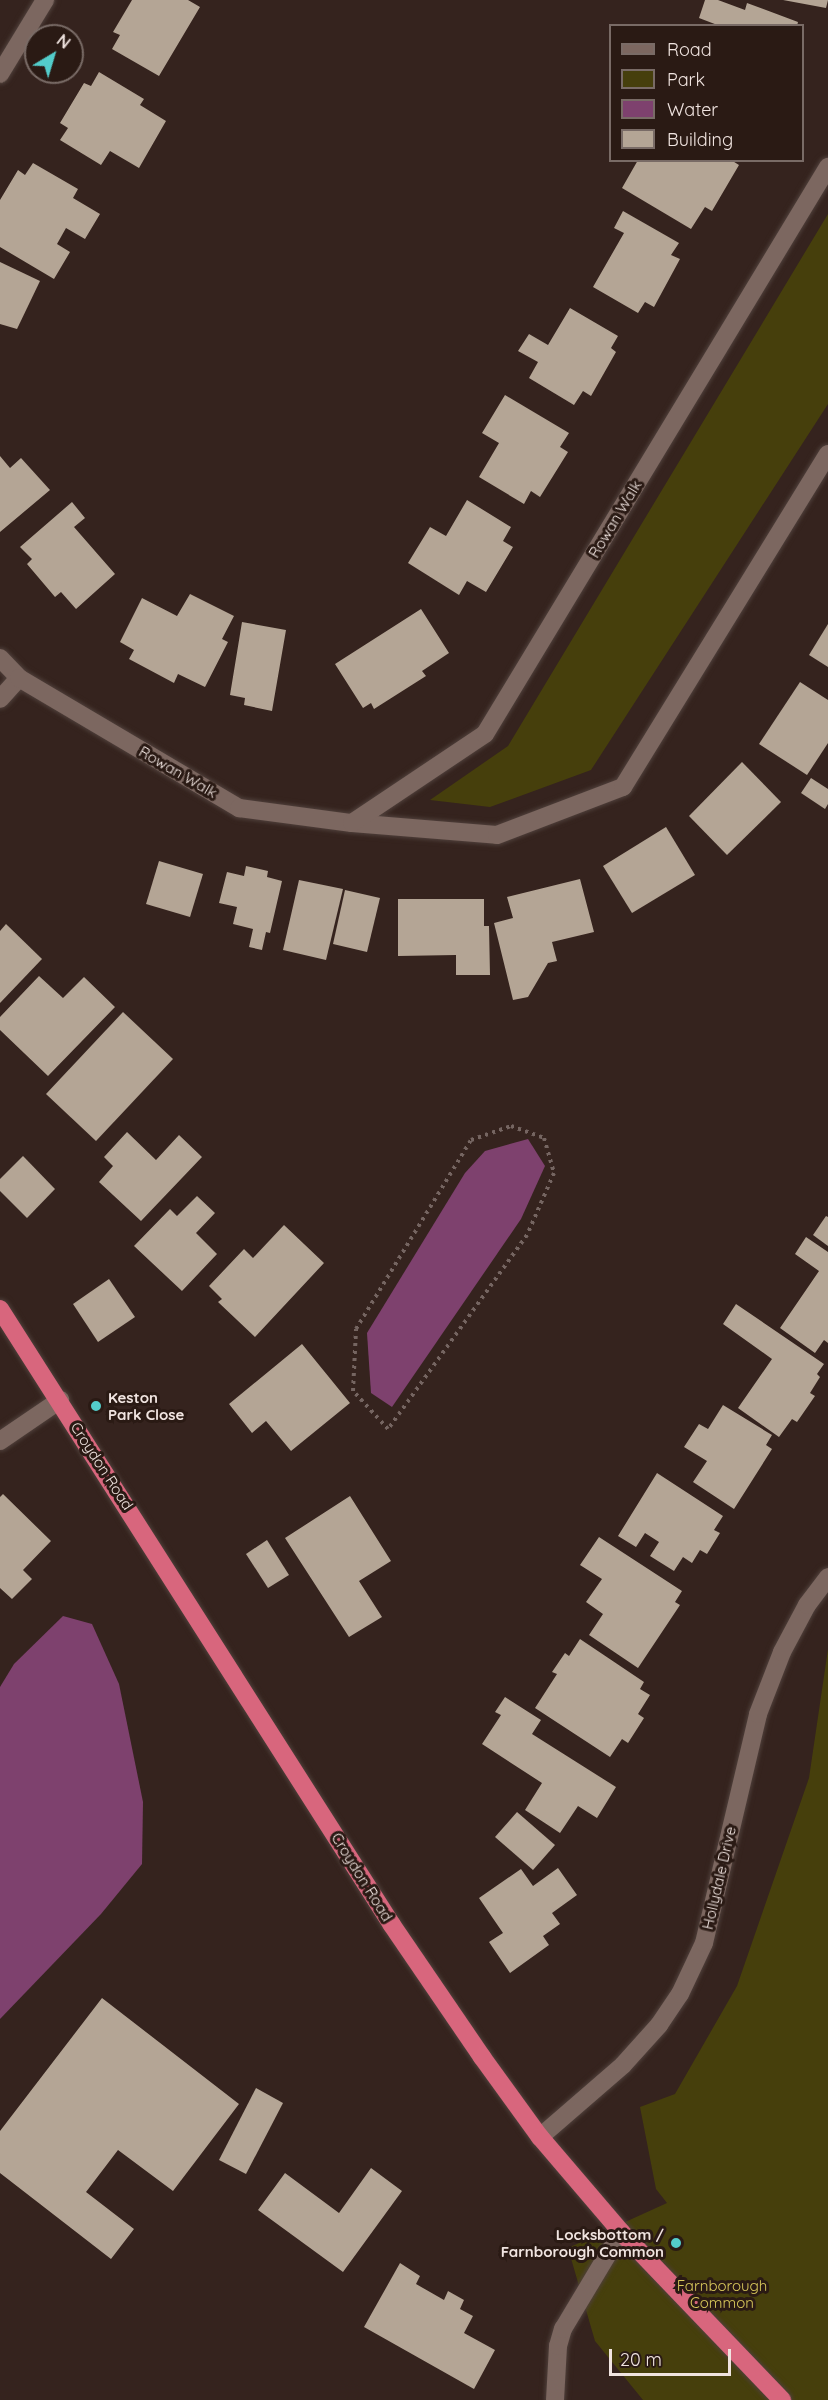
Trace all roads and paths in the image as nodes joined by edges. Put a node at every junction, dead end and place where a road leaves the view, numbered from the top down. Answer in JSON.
{"nodes":[{"id":1,"x":45,"y":0,"type":"edge"},
{"id":2,"x":0,"y":74,"type":"edge"},
{"id":3,"x":828,"y":167,"type":"edge"},
{"id":4,"x":828,"y":454,"type":"edge"},
{"id":5,"x":0,"y":658,"type":"edge"},
{"id":6,"x":19,"y":678,"type":"junction"},
{"id":7,"x":0,"y":699,"type":"edge"},
{"id":8,"x":352,"y":823,"type":"junction"},
{"id":9,"x":471,"y":1140,"type":"joint"},
{"id":10,"x":0,"y":1308,"type":"edge"},
{"id":11,"x":60,"y":1400,"type":"junction"},
{"id":12,"x":0,"y":1441,"type":"edge"},
{"id":13,"x":828,"y":1577,"type":"edge"},
{"id":14,"x":540,"y":2137,"type":"junction"},
{"id":15,"x":621,"y":2232,"type":"junction"},
{"id":16,"x":555,"y":2400,"type":"edge"},
{"id":17,"x":782,"y":2400,"type":"edge"}],
"edges":[{"from":1,"to":2,"type":"street"},
{"from":3,"to":8,"type":"street","name":"Rowan Walk"},
{"from":4,"to":8,"type":"street","name":"Rowan Walk"},
{"from":5,"to":6,"type":"street","name":"Rowan Walk"},
{"from":6,"to":7,"type":"street"},
{"from":6,"to":8,"type":"street","name":"Rowan Walk"},
{"from":9,"to":9,"type":"path"},
{"from":10,"to":11,"type":"highway","name":"Croydon Road"},
{"from":11,"to":12,"type":"street"},
{"from":11,"to":14,"type":"highway","name":"Croydon Road"},
{"from":13,"to":14,"type":"street","name":"Hollydale Drive"},
{"from":14,"to":15,"type":"highway","name":"Croydon Road"},
{"from":15,"to":16,"type":"street"},
{"from":15,"to":17,"type":"highway","name":"Croydon Road"}]}
